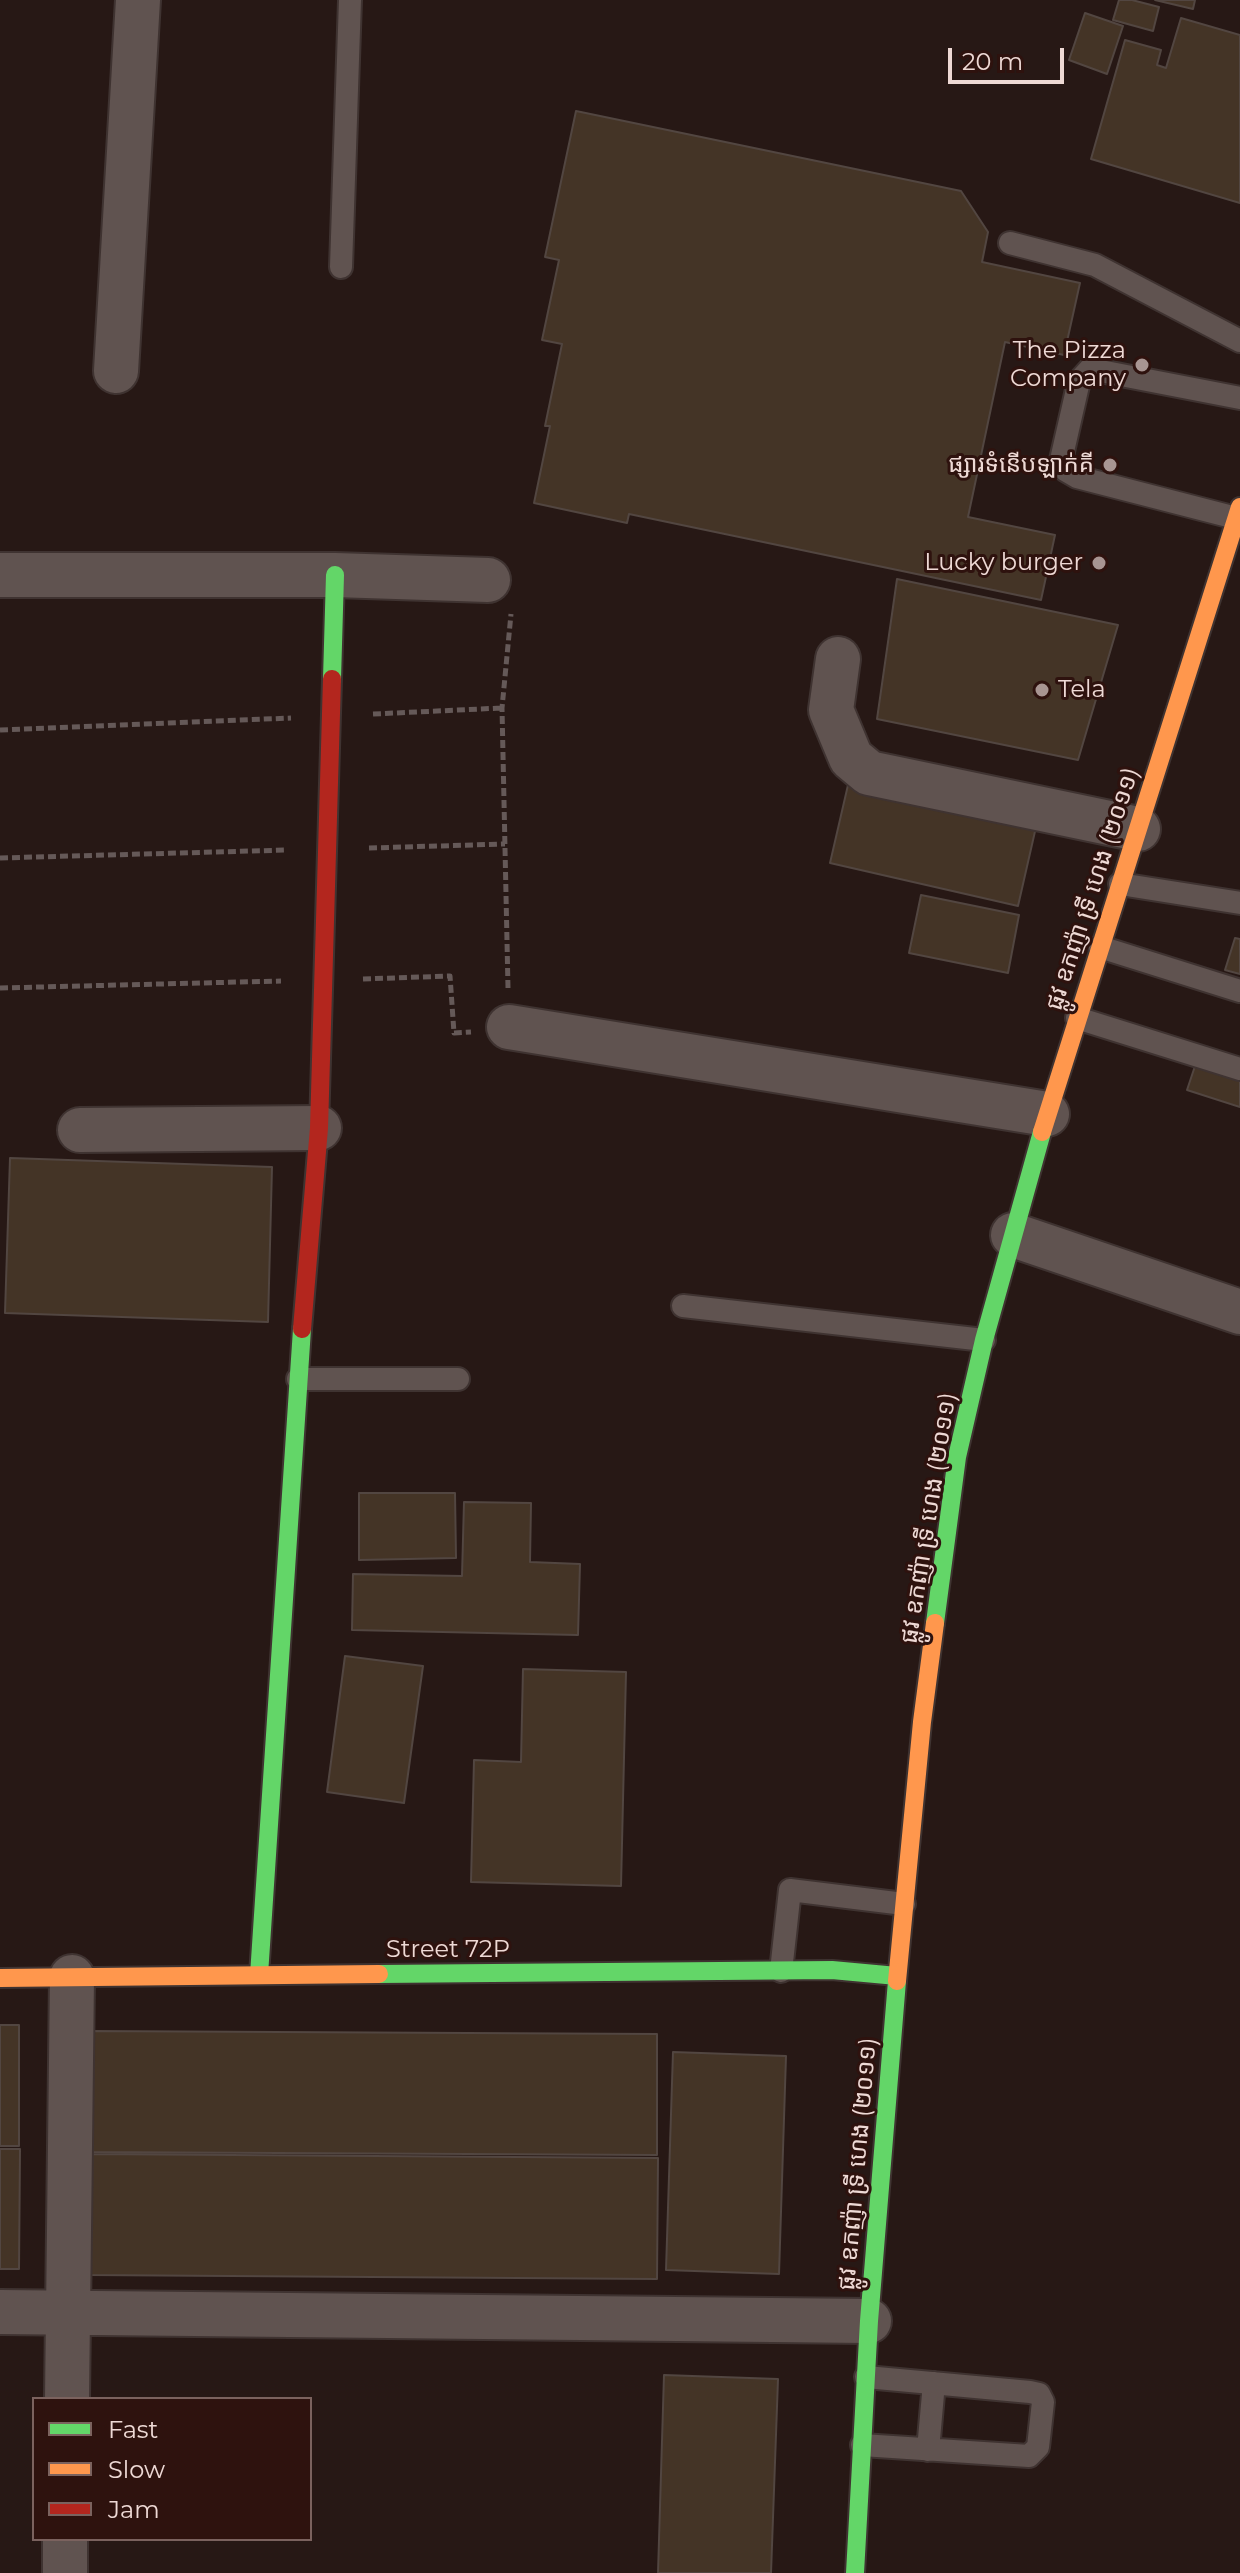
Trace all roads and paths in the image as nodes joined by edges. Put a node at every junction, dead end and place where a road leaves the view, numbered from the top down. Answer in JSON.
{"nodes":[{"id":1,"x":138,"y":0,"type":"edge"},
{"id":2,"x":350,"y":0,"type":"edge"},
{"id":3,"x":1010,"y":243,"type":"dead end"},
{"id":4,"x":341,"y":267,"type":"dead end"},
{"id":5,"x":1240,"y":341,"type":"edge"},
{"id":6,"x":116,"y":371,"type":"dead end"},
{"id":7,"x":1240,"y":398,"type":"edge"},
{"id":8,"x":1238,"y":512,"type":"edge"},
{"id":9,"x":0,"y":575,"type":"edge"},
{"id":10,"x":335,"y":575,"type":"junction"},
{"id":11,"x":488,"y":580,"type":"joint"},
{"id":12,"x":1229,"y":581,"type":"edge"},
{"id":13,"x":838,"y":659,"type":"dead end"},
{"id":14,"x":502,"y":708,"type":"junction"},
{"id":15,"x":331,"y":716,"type":"junction"},
{"id":16,"x":0,"y":730,"type":"edge"},
{"id":17,"x":1138,"y":829,"type":"junction"},
{"id":18,"x":505,"y":844,"type":"junction"},
{"id":19,"x":327,"y":849,"type":"junction"},
{"id":20,"x":0,"y":858,"type":"edge"},
{"id":21,"x":1120,"y":884,"type":"junction"},
{"id":22,"x":1240,"y":903,"type":"edge"},
{"id":23,"x":1100,"y":947,"type":"junction"},
{"id":24,"x":323,"y":980,"type":"junction"},
{"id":25,"x":0,"y":988,"type":"edge"},
{"id":26,"x":1240,"y":991,"type":"edge"},
{"id":27,"x":1077,"y":1018,"type":"junction"},
{"id":28,"x":509,"y":1027,"type":"junction"},
{"id":29,"x":1240,"y":1069,"type":"edge"},
{"id":30,"x":1047,"y":1114,"type":"junction"},
{"id":31,"x":319,"y":1128,"type":"junction"},
{"id":32,"x":80,"y":1130,"type":"dead end"},
{"id":33,"x":1013,"y":1235,"type":"junction"},
{"id":34,"x":683,"y":1306,"type":"dead end"},
{"id":35,"x":1240,"y":1312,"type":"edge"},
{"id":36,"x":984,"y":1340,"type":"junction"},
{"id":37,"x":298,"y":1379,"type":"junction"},
{"id":38,"x":458,"y":1379,"type":"dead end"},
{"id":39,"x":904,"y":1904,"type":"junction"},
{"id":40,"x":781,"y":1971,"type":"junction"},
{"id":41,"x":259,"y":1975,"type":"junction"},
{"id":42,"x":897,"y":1976,"type":"junction"},
{"id":43,"x":72,"y":1977,"type":"junction"},
{"id":44,"x":0,"y":1978,"type":"edge"},
{"id":45,"x":0,"y":2312,"type":"edge"},
{"id":46,"x":68,"y":2313,"type":"junction"},
{"id":47,"x":869,"y":2321,"type":"junction"},
{"id":48,"x":866,"y":2377,"type":"junction"},
{"id":49,"x":934,"y":2383,"type":"junction"},
{"id":50,"x":67,"y":2397,"type":"edge"},
{"id":51,"x":862,"y":2445,"type":"junction"},
{"id":52,"x":928,"y":2450,"type":"junction"},
{"id":53,"x":65,"y":2541,"type":"edge"},
{"id":54,"x":65,"y":2573,"type":"edge"},
{"id":55,"x":855,"y":2573,"type":"edge"}],
"edges":[{"from":1,"to":6,"type":"street"},
{"from":2,"to":4,"type":"lane"},
{"from":3,"to":5,"type":"lane"},
{"from":7,"to":8,"type":"lane"},
{"from":8,"to":12,"type":"street","name":"ផ្លូវ ឧកញ៉ា ទ្រី ហេង (២០១១)"},
{"from":9,"to":10,"type":"street"},
{"from":10,"to":11,"type":"street"},
{"from":10,"to":15,"type":"street"},
{"from":11,"to":14,"type":"path"},
{"from":12,"to":17,"type":"street","name":"ផ្លូវ ឧកញ៉ា ទ្រី ហេង (២០១១)"},
{"from":13,"to":17,"type":"street"},
{"from":14,"to":15,"type":"path"},
{"from":14,"to":18,"type":"path"},
{"from":15,"to":16,"type":"path"},
{"from":15,"to":19,"type":"street"},
{"from":17,"to":21,"type":"street","name":"ផ្លូវ ឧកញ៉ា ទ្រី ហេង (២០១១)"},
{"from":18,"to":19,"type":"path"},
{"from":18,"to":28,"type":"path"},
{"from":19,"to":20,"type":"path"},
{"from":19,"to":24,"type":"street"},
{"from":21,"to":22,"type":"lane"},
{"from":21,"to":23,"type":"street","name":"ផ្លូវ ឧកញ៉ា ទ្រី ហេង (២០១១)"},
{"from":23,"to":26,"type":"lane"},
{"from":23,"to":27,"type":"street","name":"ផ្លូវ ឧកញ៉ា ទ្រី ហេង (២០១១)"},
{"from":24,"to":25,"type":"path"},
{"from":24,"to":28,"type":"path"},
{"from":24,"to":31,"type":"street"},
{"from":27,"to":29,"type":"lane"},
{"from":27,"to":30,"type":"street","name":"ផ្លូវ ឧកញ៉ា ទ្រី ហេង (២០១១)"},
{"from":28,"to":30,"type":"street"},
{"from":30,"to":33,"type":"street","name":"ផ្លូវ ឧកញ៉ា ទ្រី ហេង (២០១១)"},
{"from":31,"to":32,"type":"street"},
{"from":31,"to":37,"type":"street"},
{"from":33,"to":35,"type":"street"},
{"from":33,"to":36,"type":"street","name":"ផ្លូវ ឧកញ៉ា ទ្រី ហេង (២០១១)"},
{"from":34,"to":36,"type":"lane"},
{"from":36,"to":39,"type":"street","name":"ផ្លូវ ឧកញ៉ា ទ្រី ហេង (២០១១)"},
{"from":37,"to":38,"type":"lane"},
{"from":37,"to":41,"type":"street"},
{"from":39,"to":40,"type":"lane"},
{"from":39,"to":42,"type":"street","name":"ផ្លូវ ឧកញ៉ា ទ្រី ហេង (២០១១)"},
{"from":40,"to":41,"type":"street","name":"Street 72P"},
{"from":40,"to":42,"type":"street","name":"Street 72P"},
{"from":41,"to":43,"type":"street","name":"Street 72P"},
{"from":42,"to":47,"type":"street","name":"ផ្លូវ ឧកញ៉ា ទ្រី ហេង (២០១១)"},
{"from":43,"to":44,"type":"street","name":"Street 72P"},
{"from":43,"to":46,"type":"street"},
{"from":45,"to":46,"type":"street"},
{"from":46,"to":47,"type":"street"},
{"from":46,"to":50,"type":"street"},
{"from":47,"to":48,"type":"street","name":"ផ្លូវ ឧកញ៉ា ទ្រី ហេង (២០១១)"},
{"from":48,"to":49,"type":"lane"},
{"from":48,"to":51,"type":"street","name":"ផ្លូវ ឧកញ៉ា ទ្រី ហេង (២០១១)"},
{"from":49,"to":52,"type":"lane"},
{"from":49,"to":52,"type":"lane"},
{"from":51,"to":52,"type":"lane"},
{"from":51,"to":55,"type":"street","name":"ផ្លូវ ឧកញ៉ា ទ្រី ហេង (២០១១)"},
{"from":53,"to":54,"type":"street"}]}
